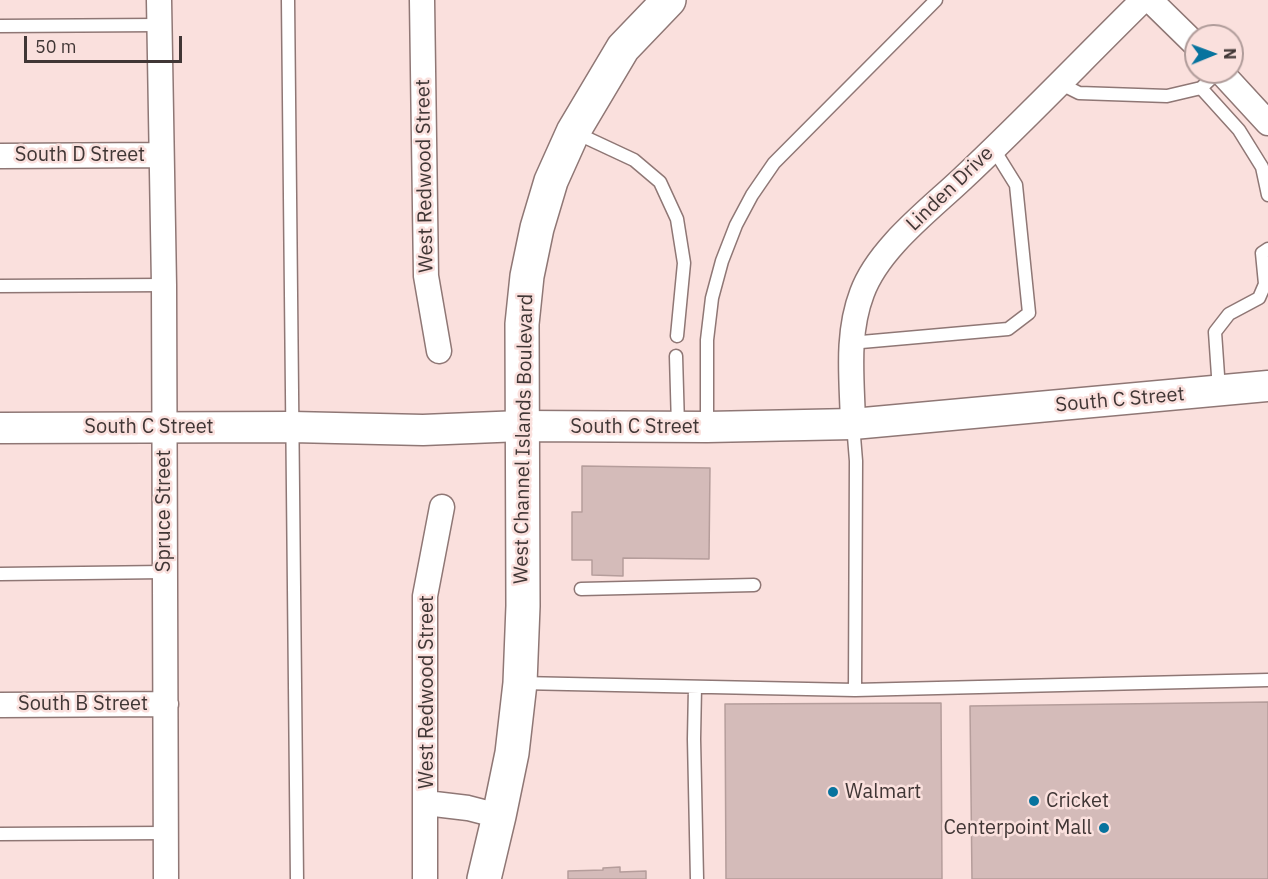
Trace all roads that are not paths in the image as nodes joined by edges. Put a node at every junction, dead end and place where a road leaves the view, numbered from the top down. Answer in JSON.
{"nodes":[{"id":1,"x":159,"y":0,"type":"edge"},
{"id":2,"x":288,"y":0,"type":"edge"},
{"id":3,"x":422,"y":0,"type":"edge"},
{"id":4,"x":669,"y":0,"type":"edge"},
{"id":5,"x":936,"y":0,"type":"edge"},
{"id":6,"x":1143,"y":0,"type":"edge"},
{"id":7,"x":1150,"y":0,"type":"edge"},
{"id":8,"x":159,"y":25,"type":"junction"},
{"id":9,"x":0,"y":26,"type":"edge"},
{"id":10,"x":1184,"y":33,"type":"edge"},
{"id":11,"x":1059,"y":83,"type":"junction"},
{"id":12,"x":1206,"y":84,"type":"edge"},
{"id":13,"x":1231,"y":84,"type":"edge"},
{"id":14,"x":1201,"y":88,"type":"junction"},
{"id":15,"x":1268,"y":123,"type":"edge"},
{"id":16,"x":573,"y":132,"type":"junction"},
{"id":17,"x":993,"y":148,"type":"junction"},
{"id":18,"x":161,"y":155,"type":"junction"},
{"id":19,"x":0,"y":156,"type":"edge"},
{"id":20,"x":1268,"y":195,"type":"edge"},
{"id":21,"x":1268,"y":249,"type":"edge"},
{"id":22,"x":164,"y":285,"type":"junction"},
{"id":23,"x":0,"y":286,"type":"edge"},
{"id":24,"x":677,"y":336,"type":"dead end"},
{"id":25,"x":850,"y":343,"type":"junction"},
{"id":26,"x":439,"y":351,"type":"dead end"},
{"id":27,"x":676,"y":356,"type":"dead end"},
{"id":28,"x":1268,"y":386,"type":"edge"},
{"id":29,"x":1219,"y":390,"type":"junction"},
{"id":30,"x":853,"y":424,"type":"junction"},
{"id":31,"x":521,"y":426,"type":"junction"},
{"id":32,"x":164,"y":427,"type":"junction"},
{"id":33,"x":292,"y":427,"type":"junction"},
{"id":34,"x":692,"y":427,"type":"junction"},
{"id":35,"x":0,"y":428,"type":"edge"},
{"id":36,"x":442,"y":507,"type":"dead end"},
{"id":37,"x":165,"y":572,"type":"junction"},
{"id":38,"x":0,"y":574,"type":"edge"},
{"id":39,"x":754,"y":585,"type":"dead end"},
{"id":40,"x":581,"y":589,"type":"dead end"},
{"id":41,"x":1268,"y":680,"type":"edge"},
{"id":42,"x":520,"y":683,"type":"junction"},
{"id":43,"x":695,"y":687,"type":"junction"},
{"id":44,"x":855,"y":690,"type":"junction"},
{"id":45,"x":166,"y":704,"type":"junction"},
{"id":46,"x":0,"y":705,"type":"edge"},
{"id":47,"x":426,"y":802,"type":"junction"},
{"id":48,"x":500,"y":816,"type":"junction"},
{"id":49,"x":165,"y":833,"type":"junction"},
{"id":50,"x":0,"y":834,"type":"edge"},
{"id":51,"x":166,"y":879,"type":"edge"},
{"id":52,"x":297,"y":879,"type":"edge"},
{"id":53,"x":425,"y":879,"type":"edge"},
{"id":54,"x":484,"y":879,"type":"edge"},
{"id":55,"x":697,"y":879,"type":"edge"}],
"edges":[{"from":1,"to":8,"type":"street","name":"Spruce Street"},
{"from":2,"to":33,"type":"lane"},
{"from":3,"to":26,"type":"street","name":"West Redwood Street"},
{"from":4,"to":16,"type":"main road","name":"West Channel Islands Boulevard"},
{"from":5,"to":34,"type":"lane"},
{"from":6,"to":11,"type":"street","name":"Linden Drive"},
{"from":7,"to":10,"type":"street"},
{"from":8,"to":9,"type":"lane"},
{"from":8,"to":18,"type":"street","name":"Spruce Street"},
{"from":11,"to":14,"type":"lane"},
{"from":11,"to":17,"type":"street","name":"Linden Drive"},
{"from":12,"to":14,"type":"lane"},
{"from":13,"to":15,"type":"street"},
{"from":14,"to":20,"type":"lane"},
{"from":16,"to":24,"type":"lane"},
{"from":16,"to":31,"type":"main road","name":"West Channel Islands Boulevard"},
{"from":17,"to":25,"type":"street","name":"Linden Drive"},
{"from":17,"to":25,"type":"lane"},
{"from":18,"to":19,"type":"street","name":"South D Street"},
{"from":18,"to":22,"type":"street","name":"Spruce Street"},
{"from":21,"to":29,"type":"lane"},
{"from":22,"to":23,"type":"lane"},
{"from":22,"to":32,"type":"street","name":"Spruce Street"},
{"from":25,"to":30,"type":"street","name":"Linden Drive"},
{"from":27,"to":34,"type":"lane"},
{"from":28,"to":29,"type":"street","name":"South C Street"},
{"from":29,"to":30,"type":"street","name":"South C Street"},
{"from":30,"to":34,"type":"street","name":"South C Street"},
{"from":30,"to":44,"type":"lane"},
{"from":31,"to":33,"type":"street","name":"South C Street"},
{"from":31,"to":34,"type":"street","name":"South C Street"},
{"from":31,"to":42,"type":"main road","name":"West Channel Islands Boulevard"},
{"from":32,"to":33,"type":"street","name":"South C Street"},
{"from":32,"to":35,"type":"street","name":"South C Street"},
{"from":32,"to":37,"type":"street","name":"Spruce Street"},
{"from":33,"to":52,"type":"lane"},
{"from":36,"to":47,"type":"street","name":"West Redwood Street"},
{"from":37,"to":38,"type":"lane"},
{"from":37,"to":45,"type":"street","name":"Spruce Street"},
{"from":39,"to":40,"type":"lane"},
{"from":41,"to":44,"type":"lane"},
{"from":42,"to":43,"type":"lane"},
{"from":42,"to":48,"type":"main road","name":"West Channel Islands Boulevard"},
{"from":43,"to":44,"type":"lane"},
{"from":43,"to":55,"type":"lane"},
{"from":45,"to":46,"type":"street","name":"South B Street"},
{"from":45,"to":49,"type":"street","name":"Spruce Street"},
{"from":47,"to":48,"type":"street"},
{"from":47,"to":53,"type":"street","name":"West Redwood Street"},
{"from":48,"to":54,"type":"main road","name":"West Channel Islands Boulevard"},
{"from":49,"to":50,"type":"lane"},
{"from":49,"to":51,"type":"street","name":"Spruce Street"}]}
